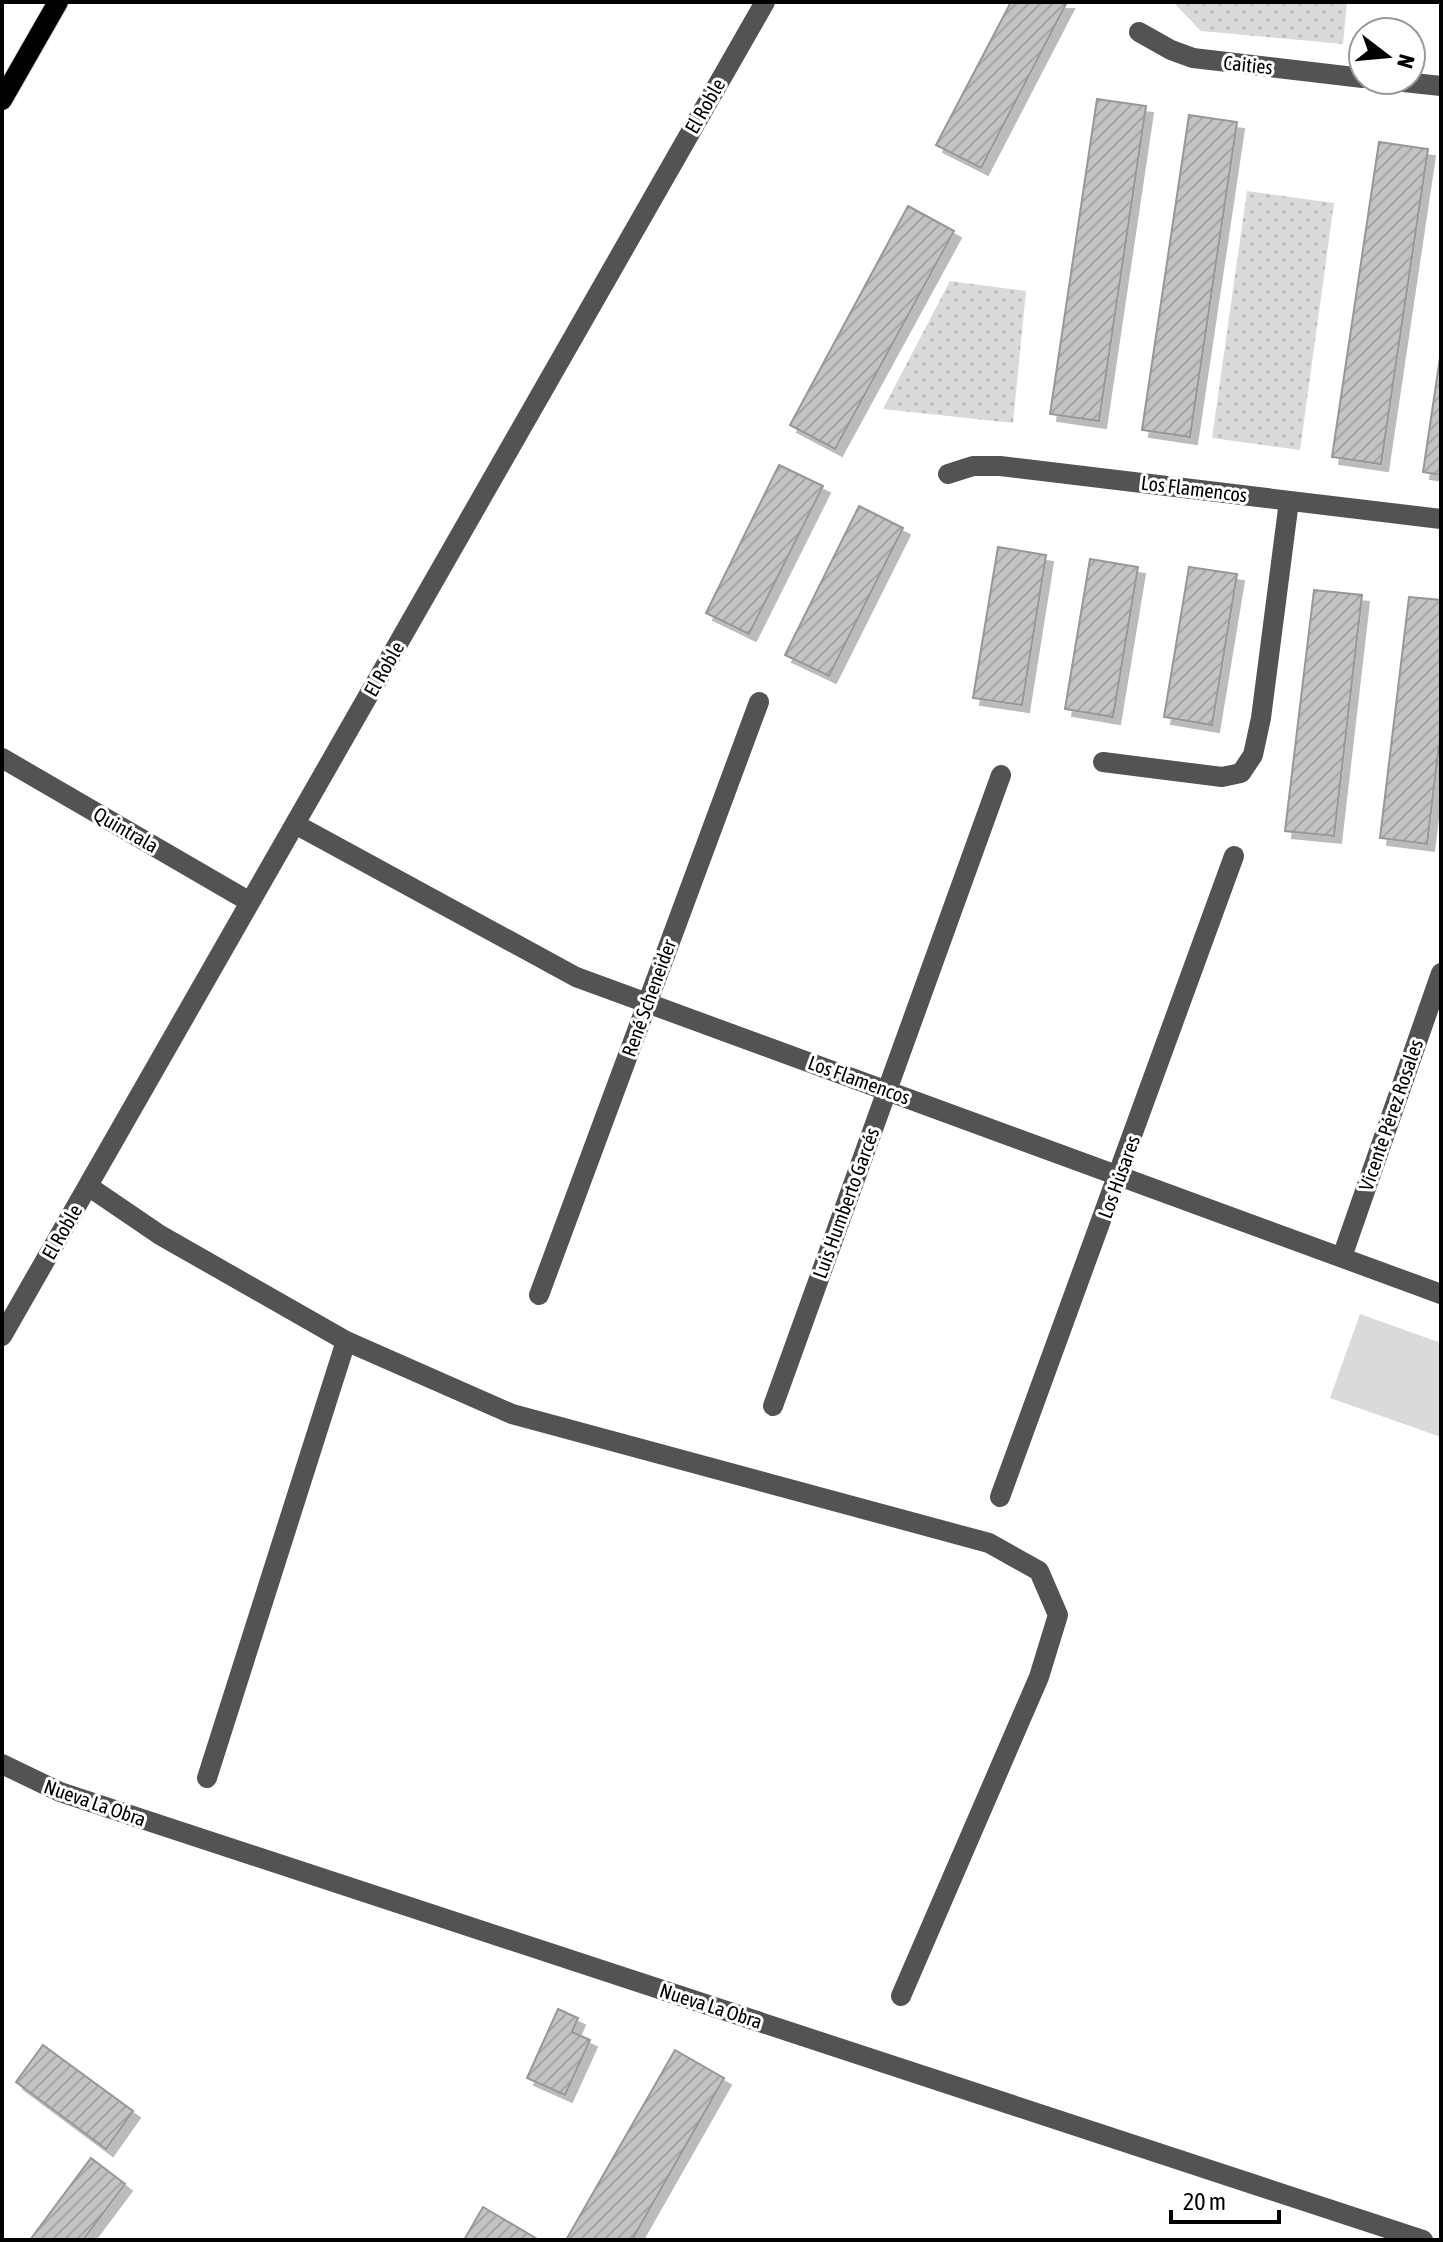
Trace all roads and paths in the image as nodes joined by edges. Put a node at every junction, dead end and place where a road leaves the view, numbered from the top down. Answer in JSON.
{"nodes":[{"id":1,"x":58,"y":2,"type":"edge"},
{"id":2,"x":765,"y":2,"type":"edge"},
{"id":3,"x":1139,"y":32,"type":"dead end"},
{"id":4,"x":1347,"y":76,"type":"edge"},
{"id":5,"x":2,"y":100,"type":"edge"},
{"id":6,"x":948,"y":474,"type":"dead end"},
{"id":7,"x":1289,"y":501,"type":"junction"},
{"id":8,"x":1441,"y":519,"type":"edge"},
{"id":9,"x":759,"y":702,"type":"dead end"},
{"id":10,"x":2,"y":758,"type":"edge"},
{"id":11,"x":1103,"y":762,"type":"dead end"},
{"id":12,"x":1001,"y":775,"type":"dead end"},
{"id":13,"x":295,"y":824,"type":"junction"},
{"id":14,"x":1234,"y":856,"type":"dead end"},
{"id":15,"x":250,"y":902,"type":"junction"},
{"id":16,"x":1441,"y":973,"type":"edge"},
{"id":17,"x":647,"y":1003,"type":"junction"},
{"id":18,"x":887,"y":1091,"type":"junction"},
{"id":19,"x":1120,"y":1175,"type":"junction"},
{"id":20,"x":88,"y":1186,"type":"junction"},
{"id":21,"x":1342,"y":1257,"type":"junction"},
{"id":22,"x":1441,"y":1294,"type":"edge"},
{"id":23,"x":539,"y":1295,"type":"dead end"},
{"id":24,"x":2,"y":1336,"type":"edge"},
{"id":25,"x":346,"y":1341,"type":"junction"},
{"id":26,"x":773,"y":1406,"type":"dead end"},
{"id":27,"x":1000,"y":1497,"type":"dead end"},
{"id":28,"x":2,"y":1764,"type":"edge"},
{"id":29,"x":207,"y":1778,"type":"dead end"},
{"id":30,"x":901,"y":1996,"type":"dead end"},
{"id":31,"x":1391,"y":2235,"type":"edge"},
{"id":32,"x":1423,"y":2240,"type":"edge"}],
"edges":[{"from":1,"to":5,"type":"main road"},
{"from":2,"to":13,"type":"street","name":"El Roble"},
{"from":3,"to":4,"type":"street","name":"Caities"},
{"from":6,"to":7,"type":"street","name":"Los Flamencos"},
{"from":7,"to":8,"type":"street","name":"Los Flamencos"},
{"from":7,"to":11,"type":"street"},
{"from":9,"to":17,"type":"street","name":"René Scheneider"},
{"from":10,"to":15,"type":"street","name":"Quintrala"},
{"from":12,"to":18,"type":"street","name":"Luis Humberto Garcés"},
{"from":13,"to":15,"type":"street","name":"El Roble"},
{"from":13,"to":17,"type":"street","name":"Los Flamencos"},
{"from":14,"to":19,"type":"street","name":"Los Húsares"},
{"from":15,"to":20,"type":"street","name":"El Roble"},
{"from":16,"to":21,"type":"street","name":"Vicente Pérez Rosales"},
{"from":17,"to":18,"type":"street","name":"Los Flamencos"},
{"from":17,"to":23,"type":"street","name":"René Scheneider"},
{"from":18,"to":19,"type":"street","name":"Los Flamencos"},
{"from":18,"to":26,"type":"street","name":"Luis Humberto Garcés"},
{"from":19,"to":21,"type":"street","name":"Los Flamencos"},
{"from":19,"to":27,"type":"street","name":"Los Húsares"},
{"from":20,"to":24,"type":"street","name":"El Roble"},
{"from":20,"to":25,"type":"street"},
{"from":21,"to":22,"type":"street","name":"Los Flamencos"},
{"from":25,"to":29,"type":"street"},
{"from":25,"to":30,"type":"street"},
{"from":28,"to":31,"type":"street","name":"Nueva La Obra"},
{"from":31,"to":32,"type":"street","name":"Nueva La Obra"}]}
